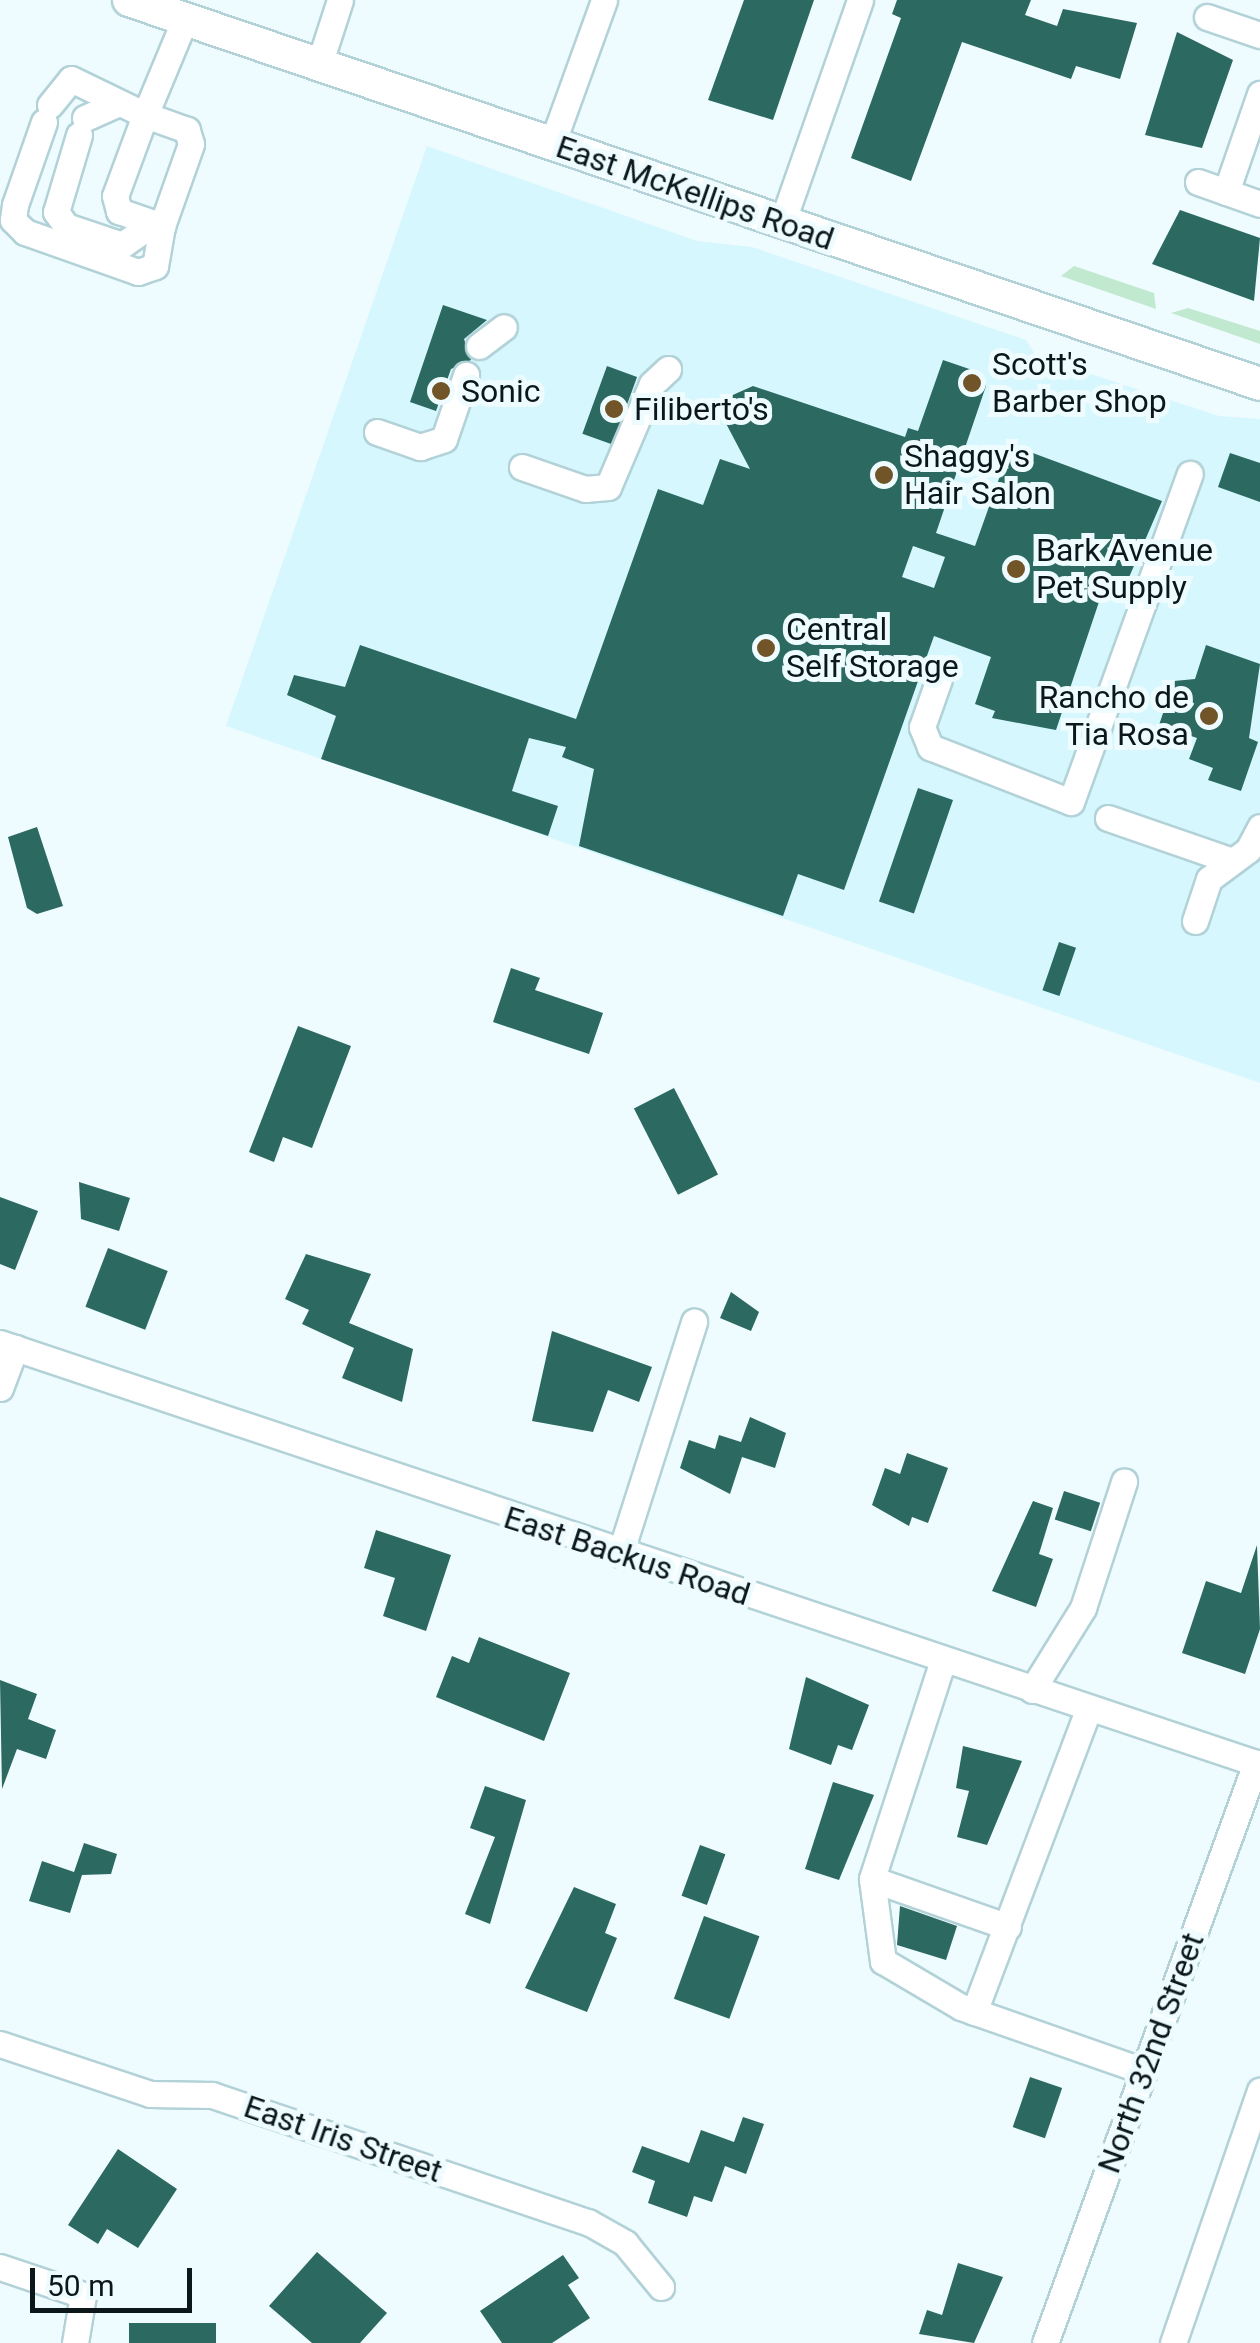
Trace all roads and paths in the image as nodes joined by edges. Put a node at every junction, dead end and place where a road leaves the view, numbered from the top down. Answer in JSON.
{"nodes":[{"id":1,"x":129,"y":0,"type":"edge"},
{"id":2,"x":340,"y":0,"type":"edge"},
{"id":3,"x":604,"y":0,"type":"edge"},
{"id":4,"x":860,"y":0,"type":"edge"},
{"id":5,"x":1208,"y":17,"type":"dead end"},
{"id":6,"x":184,"y":19,"type":"junction"},
{"id":7,"x":1260,"y":35,"type":"edge"},
{"id":8,"x":319,"y":65,"type":"junction"},
{"id":9,"x":1260,"y":94,"type":"edge"},
{"id":10,"x":114,"y":105,"type":"junction"},
{"id":11,"x":145,"y":116,"type":"junction"},
{"id":12,"x":552,"y":144,"type":"junction"},
{"id":13,"x":1198,"y":182,"type":"dead end"},
{"id":14,"x":1226,"y":192,"type":"junction"},
{"id":15,"x":1260,"y":204,"type":"edge"},
{"id":16,"x":782,"y":223,"type":"junction"},
{"id":17,"x":158,"y":225,"type":"junction"},
{"id":18,"x":504,"y":327,"type":"dead end"},
{"id":19,"x":479,"y":346,"type":"dead end"},
{"id":20,"x":668,"y":368,"type":"dead end"},
{"id":21,"x":466,"y":375,"type":"dead end"},
{"id":22,"x":1260,"y":384,"type":"edge"},
{"id":23,"x":377,"y":432,"type":"dead end"},
{"id":24,"x":522,"y":467,"type":"dead end"},
{"id":25,"x":1190,"y":474,"type":"dead end"},
{"id":26,"x":939,"y":679,"type":"dead end"},
{"id":27,"x":1108,"y":818,"type":"dead end"},
{"id":28,"x":1260,"y":826,"type":"edge"},
{"id":29,"x":1229,"y":860,"type":"junction"},
{"id":30,"x":1195,"y":921,"type":"dead end"},
{"id":31,"x":694,"y":1322,"type":"dead end"},
{"id":32,"x":7,"y":1346,"type":"edge"},
{"id":33,"x":0,"y":1388,"type":"edge"},
{"id":34,"x":1124,"y":1482,"type":"dead end"},
{"id":35,"x":620,"y":1554,"type":"junction"},
{"id":36,"x":943,"y":1660,"type":"junction"},
{"id":37,"x":1032,"y":1690,"type":"junction"},
{"id":38,"x":1089,"y":1708,"type":"junction"},
{"id":39,"x":1256,"y":1763,"type":"joint"},
{"id":40,"x":872,"y":1879,"type":"junction"},
{"id":41,"x":1008,"y":1927,"type":"junction"},
{"id":42,"x":974,"y":2012,"type":"junction"},
{"id":43,"x":0,"y":2044,"type":"edge"},
{"id":44,"x":1144,"y":2071,"type":"junction"},
{"id":45,"x":1260,"y":2092,"type":"edge"},
{"id":46,"x":0,"y":2267,"type":"edge"},
{"id":47,"x":661,"y":2288,"type":"dead end"},
{"id":48,"x":75,"y":2343,"type":"edge"},
{"id":49,"x":1046,"y":2343,"type":"edge"},
{"id":50,"x":1174,"y":2343,"type":"edge"}],
"edges":[{"from":1,"to":6,"type":"main road","name":"East McKellips Road"},
{"from":2,"to":8,"type":"street"},
{"from":3,"to":12,"type":"street"},
{"from":4,"to":16,"type":"street"},
{"from":5,"to":7,"type":"street"},
{"from":6,"to":8,"type":"main road","name":"East McKellips Road"},
{"from":6,"to":11,"type":"street"},
{"from":8,"to":12,"type":"main road","name":"East McKellips Road"},
{"from":9,"to":14,"type":"street"},
{"from":10,"to":11,"type":"street"},
{"from":10,"to":17,"type":"street"},
{"from":10,"to":17,"type":"street"},
{"from":11,"to":17,"type":"street"},
{"from":11,"to":17,"type":"street"},
{"from":12,"to":16,"type":"main road","name":"East McKellips Road"},
{"from":13,"to":14,"type":"street"},
{"from":14,"to":15,"type":"street"},
{"from":16,"to":22,"type":"main road","name":"East McKellips Road"},
{"from":18,"to":19,"type":"street"},
{"from":20,"to":24,"type":"street"},
{"from":21,"to":23,"type":"street"},
{"from":25,"to":26,"type":"street"},
{"from":27,"to":29,"type":"street"},
{"from":28,"to":29,"type":"street"},
{"from":29,"to":30,"type":"street"},
{"from":31,"to":35,"type":"street"},
{"from":32,"to":33,"type":"street"},
{"from":32,"to":35,"type":"street","name":"East Backus Road"},
{"from":34,"to":37,"type":"street"},
{"from":35,"to":36,"type":"street","name":"East Backus Road"},
{"from":36,"to":37,"type":"street","name":"East Backus Road"},
{"from":36,"to":40,"type":"street"},
{"from":37,"to":38,"type":"street","name":"East Backus Road"},
{"from":38,"to":39,"type":"street","name":"East Backus Road"},
{"from":38,"to":41,"type":"street"},
{"from":39,"to":44,"type":"street","name":"North 32nd Street"},
{"from":40,"to":41,"type":"street"},
{"from":40,"to":42,"type":"street"},
{"from":41,"to":42,"type":"street"},
{"from":42,"to":44,"type":"street"},
{"from":43,"to":47,"type":"street","name":"East Iris Street"},
{"from":44,"to":49,"type":"street","name":"North 32nd Street"},
{"from":45,"to":50,"type":"street"},
{"from":46,"to":48,"type":"street"}]}
